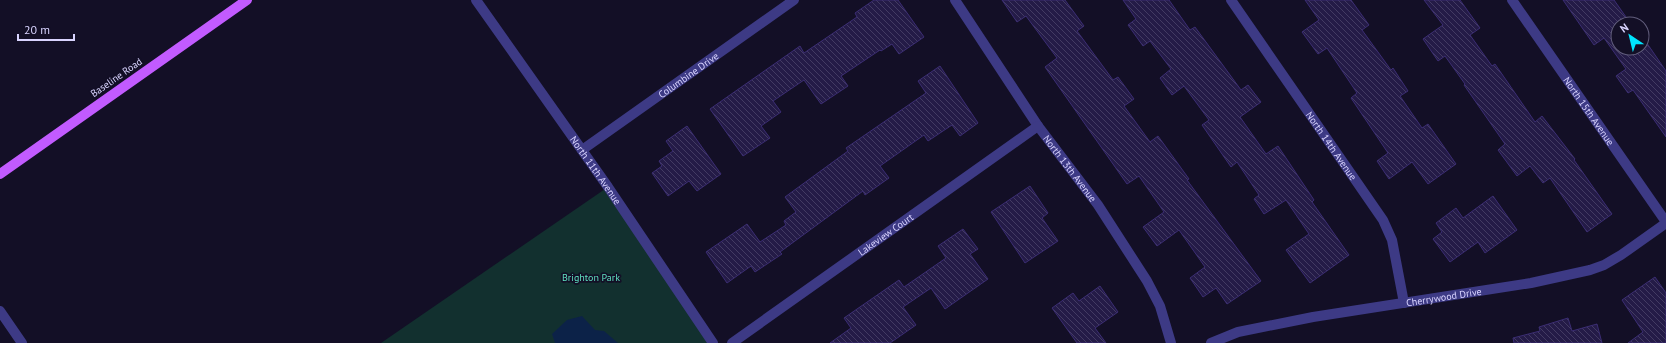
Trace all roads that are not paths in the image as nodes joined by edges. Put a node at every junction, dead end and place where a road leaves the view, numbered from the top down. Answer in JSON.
{"nodes":[{"id":1,"x":247,"y":0,"type":"edge"},
{"id":2,"x":476,"y":0,"type":"edge"},
{"id":3,"x":794,"y":0,"type":"edge"},
{"id":4,"x":955,"y":0,"type":"edge"},
{"id":5,"x":1231,"y":0,"type":"edge"},
{"id":6,"x":1512,"y":0,"type":"edge"},
{"id":7,"x":1038,"y":126,"type":"junction"},
{"id":8,"x":582,"y":150,"type":"junction"},
{"id":9,"x":0,"y":174,"type":"edge"},
{"id":10,"x":1666,"y":222,"type":"edge"},
{"id":11,"x":1404,"y":303,"type":"junction"},
{"id":12,"x":0,"y":311,"type":"edge"},
{"id":13,"x":22,"y":343,"type":"edge"},
{"id":14,"x":713,"y":343,"type":"edge"},
{"id":15,"x":732,"y":343,"type":"edge"},
{"id":16,"x":1171,"y":343,"type":"edge"},
{"id":17,"x":1211,"y":343,"type":"edge"}],
"edges":[{"from":1,"to":9,"type":"main road","name":"Baseline Road"},
{"from":2,"to":8,"type":"street","name":"North 11th Avenue"},
{"from":3,"to":8,"type":"street","name":"Columbine Drive"},
{"from":4,"to":7,"type":"street","name":"North 13th Avenue"},
{"from":5,"to":11,"type":"street","name":"North 14th Avenue"},
{"from":6,"to":10,"type":"street","name":"North 15th Avenue"},
{"from":7,"to":15,"type":"street","name":"Lakeview Court"},
{"from":7,"to":16,"type":"street","name":"North 13th Avenue"},
{"from":8,"to":14,"type":"street","name":"North 11th Avenue"},
{"from":10,"to":11,"type":"street","name":"Cherrywood Drive"},
{"from":11,"to":17,"type":"street","name":"Cherrywood Drive"},
{"from":12,"to":13,"type":"street"}]}
